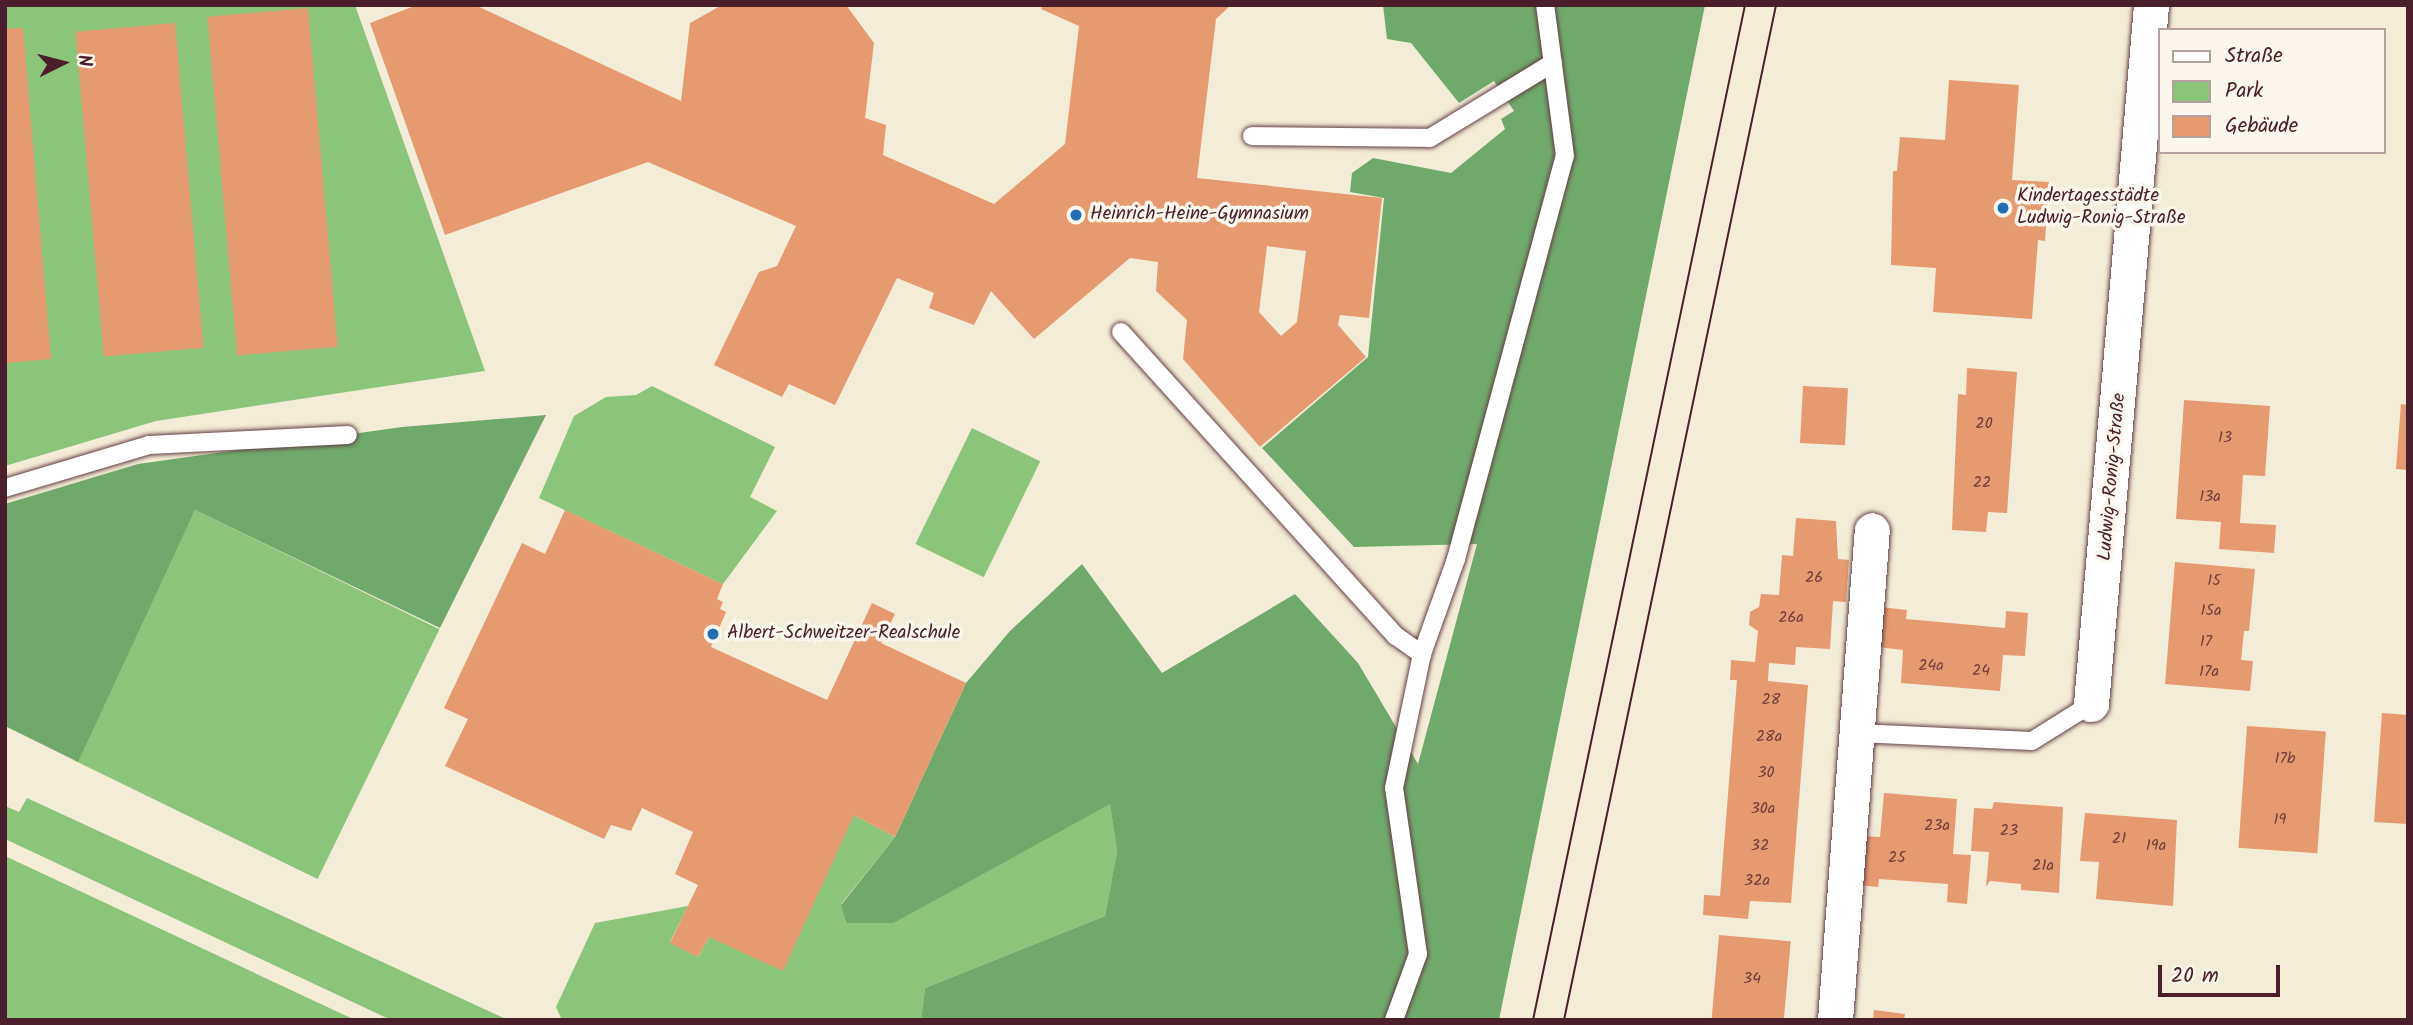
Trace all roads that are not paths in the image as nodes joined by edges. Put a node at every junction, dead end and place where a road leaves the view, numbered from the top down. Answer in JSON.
{"nodes":[{"id":1,"x":1545,"y":5,"type":"edge"},
{"id":2,"x":2151,"y":5,"type":"edge"},
{"id":3,"x":2153,"y":50,"type":"edge"},
{"id":4,"x":1553,"y":62,"type":"junction"},
{"id":5,"x":1252,"y":136,"type":"dead end"},
{"id":6,"x":1121,"y":332,"type":"dead end"},
{"id":7,"x":348,"y":435,"type":"dead end"},
{"id":8,"x":5,"y":488,"type":"edge"},
{"id":9,"x":1872,"y":530,"type":"dead end"},
{"id":10,"x":1422,"y":654,"type":"junction"},
{"id":11,"x":2091,"y":704,"type":"joint"},
{"id":12,"x":1858,"y":733,"type":"junction"},
{"id":13,"x":1394,"y":1020,"type":"edge"},
{"id":14,"x":1835,"y":1020,"type":"edge"}],
"edges":[{"from":1,"to":4,"type":"lane"},
{"from":2,"to":3,"type":"street","name":"Ludwig-Ronig-Straße"},
{"from":3,"to":11,"type":"street","name":"Ludwig-Ronig-Straße"},
{"from":4,"to":5,"type":"lane"},
{"from":4,"to":10,"type":"lane"},
{"from":6,"to":10,"type":"lane"},
{"from":7,"to":8,"type":"lane"},
{"from":9,"to":12,"type":"street"},
{"from":10,"to":13,"type":"lane"},
{"from":11,"to":12,"type":"lane","name":"Ludwig-Ronig-Straße"},
{"from":12,"to":14,"type":"street"}]}
